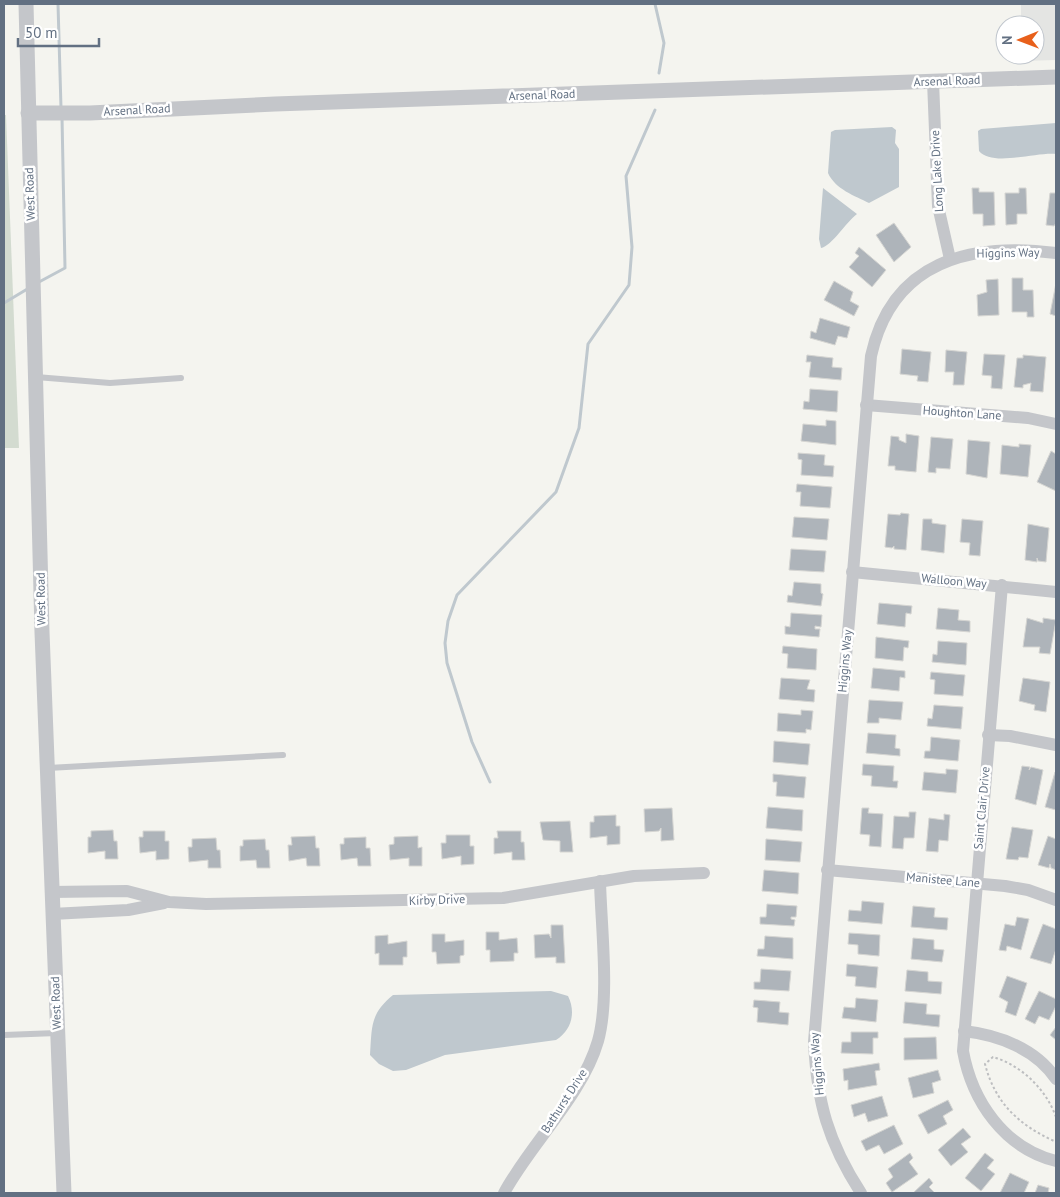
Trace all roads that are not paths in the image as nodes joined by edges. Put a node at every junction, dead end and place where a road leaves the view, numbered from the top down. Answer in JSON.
{"nodes":[{"id":1,"x":26,"y":4,"type":"edge"},
{"id":2,"x":1056,"y":77,"type":"edge"},
{"id":3,"x":933,"y":81,"type":"junction"},
{"id":4,"x":28,"y":113,"type":"junction"},
{"id":5,"x":1056,"y":253,"type":"edge"},
{"id":6,"x":950,"y":259,"type":"junction"},
{"id":7,"x":35,"y":377,"type":"junction"},
{"id":8,"x":181,"y":378,"type":"dead end"},
{"id":9,"x":866,"y":406,"type":"junction"},
{"id":10,"x":1056,"y":424,"type":"edge"},
{"id":11,"x":852,"y":572,"type":"junction"},
{"id":12,"x":1002,"y":585,"type":"junction"},
{"id":13,"x":1056,"y":592,"type":"edge"},
{"id":14,"x":988,"y":735,"type":"junction"},
{"id":15,"x":1056,"y":744,"type":"edge"},
{"id":16,"x":283,"y":755,"type":"dead end"},
{"id":17,"x":46,"y":768,"type":"junction"},
{"id":18,"x":827,"y":870,"type":"junction"},
{"id":19,"x":704,"y":873,"type":"dead end"},
{"id":20,"x":600,"y":881,"type":"junction"},
{"id":21,"x":976,"y":883,"type":"junction"},
{"id":22,"x":52,"y":892,"type":"junction"},
{"id":23,"x":1056,"y":900,"type":"edge"},
{"id":24,"x":169,"y":902,"type":"junction"},
{"id":25,"x":52,"y":914,"type":"junction"},
{"id":26,"x":964,"y":1031,"type":"junction"},
{"id":27,"x":57,"y":1033,"type":"junction"},
{"id":28,"x":4,"y":1035,"type":"edge"},
{"id":29,"x":1056,"y":1079,"type":"edge"},
{"id":30,"x":1056,"y":1161,"type":"edge"},
{"id":31,"x":64,"y":1193,"type":"edge"},
{"id":32,"x":504,"y":1193,"type":"edge"},
{"id":33,"x":861,"y":1193,"type":"edge"}],
"edges":[{"from":1,"to":4,"type":"street","name":"West Road"},
{"from":2,"to":3,"type":"street","name":"Arsenal Road"},
{"from":3,"to":4,"type":"street","name":"Arsenal Road"},
{"from":3,"to":6,"type":"street","name":"Long Lake Drive"},
{"from":4,"to":7,"type":"street","name":"West Road"},
{"from":5,"to":6,"type":"street","name":"Higgins Way"},
{"from":6,"to":9,"type":"street","name":"Higgins Way"},
{"from":7,"to":8,"type":"lane"},
{"from":7,"to":17,"type":"street","name":"West Road"},
{"from":9,"to":10,"type":"street","name":"Houghton Lane"},
{"from":9,"to":11,"type":"street","name":"Higgins Way"},
{"from":11,"to":12,"type":"street","name":"Walloon Way"},
{"from":11,"to":18,"type":"street","name":"Higgins Way"},
{"from":12,"to":13,"type":"street","name":"Walloon Way"},
{"from":12,"to":14,"type":"street","name":"Saint Clair Drive"},
{"from":14,"to":15,"type":"street"},
{"from":14,"to":21,"type":"street","name":"Saint Clair Drive"},
{"from":16,"to":17,"type":"lane"},
{"from":17,"to":22,"type":"street","name":"West Road"},
{"from":18,"to":21,"type":"street","name":"Manistee Lane"},
{"from":18,"to":33,"type":"street","name":"Higgins Way"},
{"from":19,"to":20,"type":"street","name":"Kirby Drive"},
{"from":20,"to":24,"type":"street","name":"Kirby Drive"},
{"from":20,"to":32,"type":"street","name":"Bathurst Drive"},
{"from":21,"to":23,"type":"street","name":"Manistee Lane"},
{"from":21,"to":26,"type":"street","name":"Saint Clair Drive"},
{"from":22,"to":24,"type":"street","name":"Kirby Drive"},
{"from":22,"to":25,"type":"street","name":"West Road"},
{"from":24,"to":25,"type":"street","name":"Kirby Drive"},
{"from":25,"to":27,"type":"street","name":"West Road"},
{"from":26,"to":29,"type":"street"},
{"from":26,"to":30,"type":"street","name":"Saint Clair Drive"},
{"from":27,"to":28,"type":"lane"},
{"from":27,"to":31,"type":"street","name":"West Road"}]}
